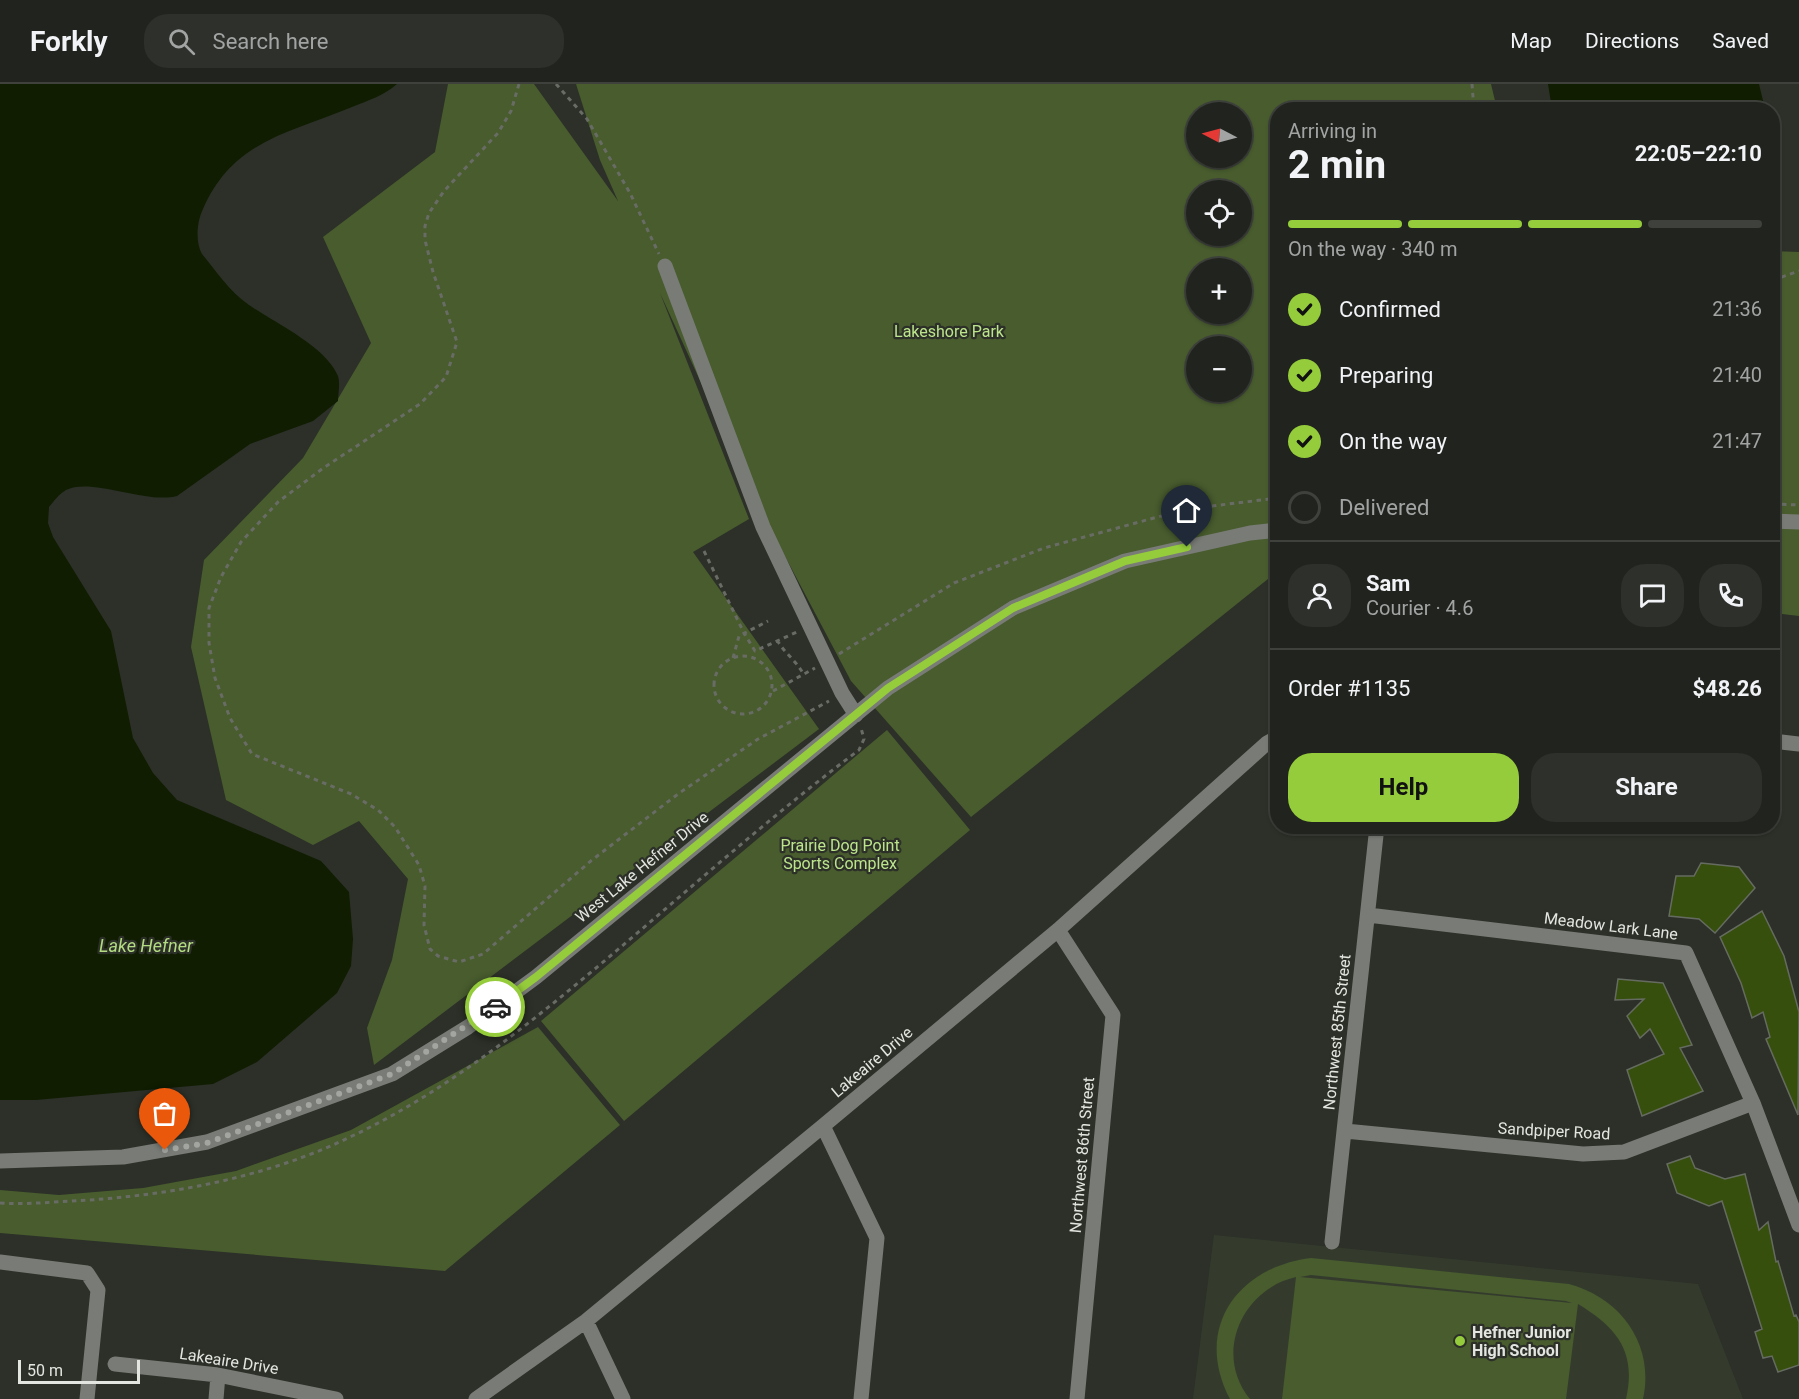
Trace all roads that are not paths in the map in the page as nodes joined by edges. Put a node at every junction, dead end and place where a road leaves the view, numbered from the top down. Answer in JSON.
{"nodes":[{"id":1,"x":665,"y":266,"type":"road end"},
{"id":2,"x":1780,"y":521,"type":"edge"},
{"id":3,"x":1799,"y":522,"type":"edge"},
{"id":4,"x":1270,"y":531,"type":"edge"},
{"id":5,"x":856,"y":715,"type":"junction"},
{"id":6,"x":1270,"y":741,"type":"edge"},
{"id":7,"x":1780,"y":742,"type":"edge"},
{"id":8,"x":1799,"y":744,"type":"edge"},
{"id":9,"x":1376,"y":834,"type":"edge"},
{"id":10,"x":1368,"y":915,"type":"junction"},
{"id":11,"x":1058,"y":930,"type":"junction"},
{"id":12,"x":1753,"y":1103,"type":"junction"},
{"id":13,"x":823,"y":1126,"type":"junction"},
{"id":14,"x":1345,"y":1131,"type":"junction"},
{"id":15,"x":0,"y":1161,"type":"edge"},
{"id":16,"x":1799,"y":1225,"type":"edge"},
{"id":17,"x":1332,"y":1242,"type":"dead end"},
{"id":18,"x":0,"y":1263,"type":"edge"},
{"id":19,"x":586,"y":1321,"type":"junction"},
{"id":20,"x":116,"y":1364,"type":"dead end"},
{"id":21,"x":218,"y":1375,"type":"junction"},
{"id":22,"x":87,"y":1399,"type":"edge"},
{"id":23,"x":216,"y":1399,"type":"edge"},
{"id":24,"x":336,"y":1399,"type":"edge"},
{"id":25,"x":476,"y":1399,"type":"edge"},
{"id":26,"x":623,"y":1399,"type":"edge"},
{"id":27,"x":861,"y":1399,"type":"edge"},
{"id":28,"x":1077,"y":1399,"type":"edge"}],
"edges":[{"from":1,"to":5,"type":"street"},
{"from":2,"to":3,"type":"street"},
{"from":4,"to":5,"type":"street","name":"West Lake Hefner Drive"},
{"from":5,"to":15,"type":"street","name":"West Lake Hefner Drive"},
{"from":6,"to":11,"type":"street","name":"Lakeaire Drive"},
{"from":7,"to":8,"type":"street"},
{"from":9,"to":10,"type":"street","name":"Northwest 85th Street"},
{"from":10,"to":12,"type":"street","name":"Meadow Lark Lane"},
{"from":10,"to":14,"type":"street","name":"Northwest 85th Street"},
{"from":11,"to":13,"type":"street","name":"Lakeaire Drive"},
{"from":11,"to":28,"type":"street","name":"Northwest 86th Street"},
{"from":12,"to":14,"type":"street","name":"Sandpiper Road"},
{"from":12,"to":16,"type":"street"},
{"from":13,"to":19,"type":"street","name":"Lakeaire Drive"},
{"from":13,"to":27,"type":"street"},
{"from":14,"to":17,"type":"street","name":"Northwest 85th Street"},
{"from":18,"to":22,"type":"street"},
{"from":19,"to":25,"type":"street","name":"Lakeaire Drive"},
{"from":19,"to":26,"type":"street"},
{"from":20,"to":21,"type":"street","name":"Lakeaire Drive"},
{"from":21,"to":23,"type":"street"},
{"from":21,"to":24,"type":"street","name":"Lakeaire Drive"}]}
